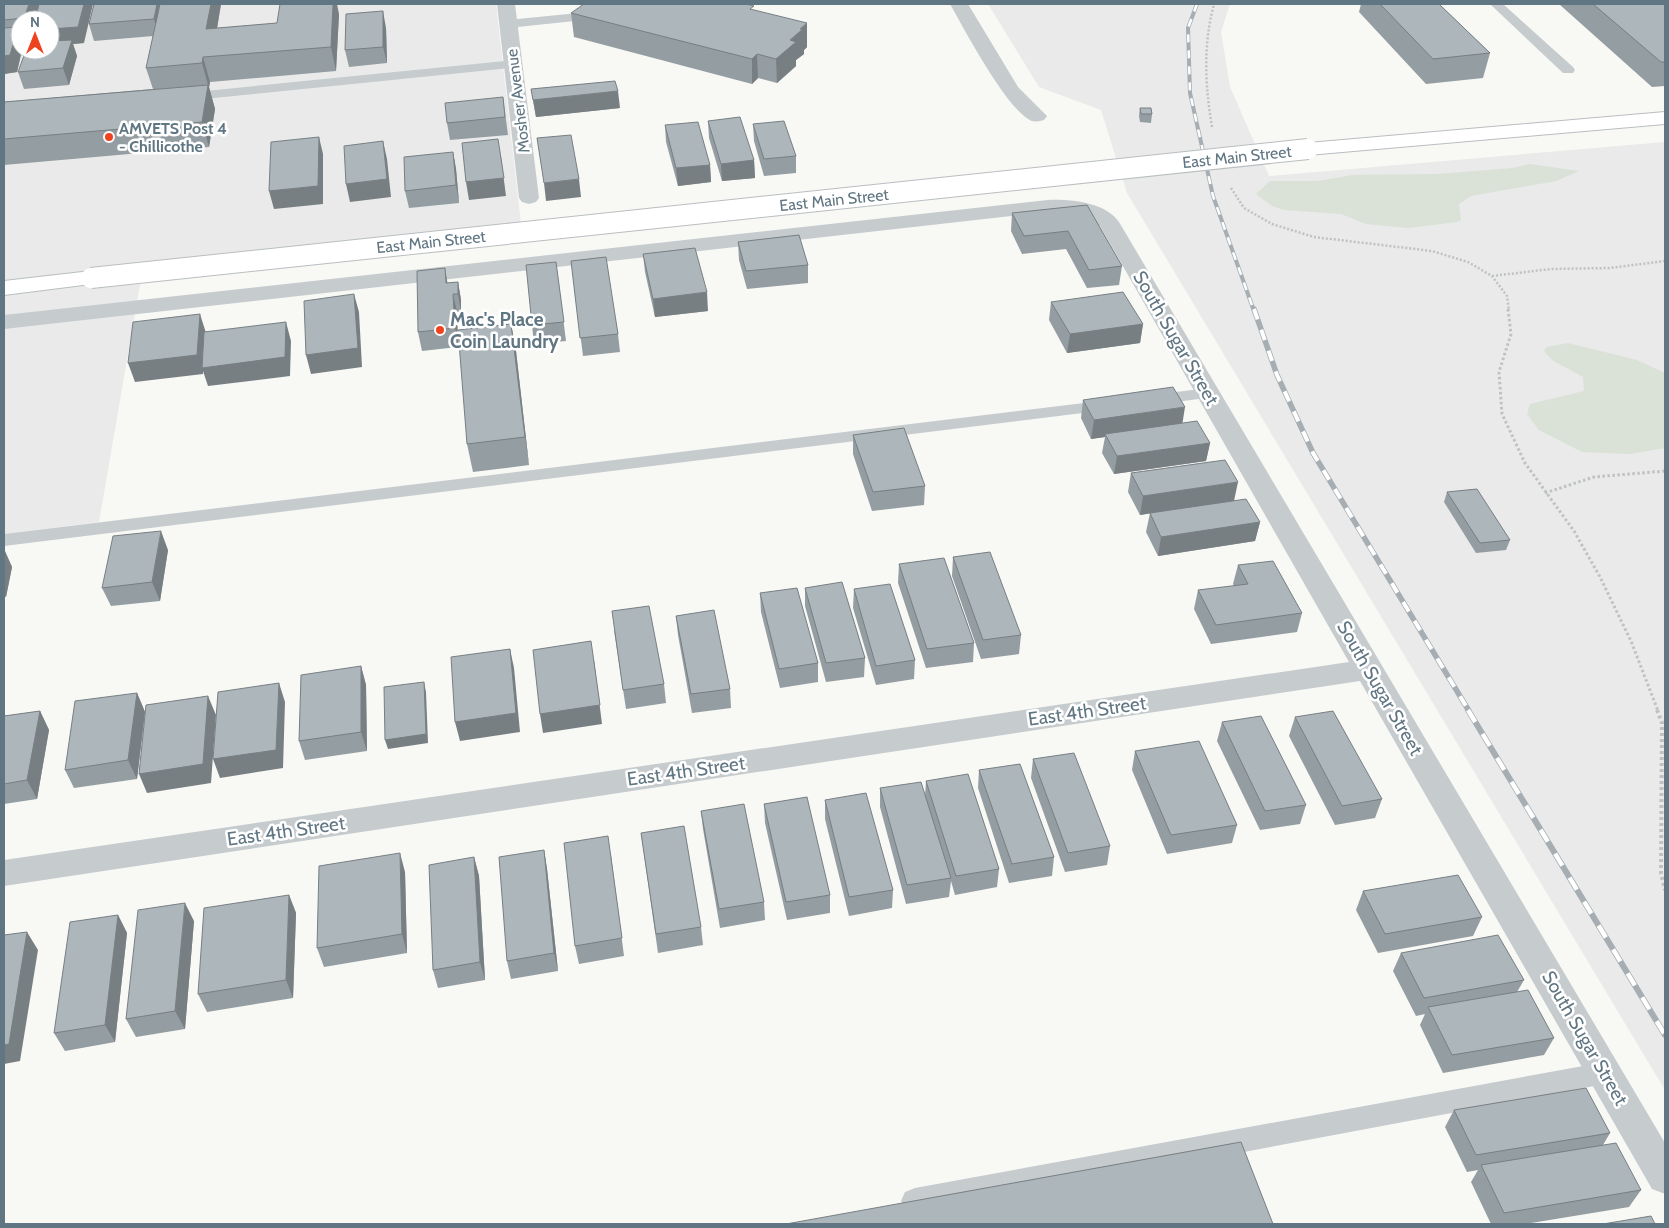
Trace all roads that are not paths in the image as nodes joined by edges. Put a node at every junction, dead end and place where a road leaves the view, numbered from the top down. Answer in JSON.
{"nodes":[{"id":1,"x":506,"y":4,"type":"edge"},
{"id":2,"x":959,"y":4,"type":"edge"},
{"id":3,"x":1496,"y":4,"type":"edge"},
{"id":4,"x":606,"y":15,"type":"edge"},
{"id":5,"x":508,"y":24,"type":"junction"},
{"id":6,"x":514,"y":64,"type":"junction"},
{"id":7,"x":1568,"y":70,"type":"dead end"},
{"id":8,"x":167,"y":98,"type":"edge"},
{"id":9,"x":1036,"y":116,"type":"dead end"},
{"id":10,"x":1665,"y":118,"type":"edge"},
{"id":11,"x":529,"y":198,"type":"dead end"},
{"id":12,"x":1085,"y":209,"type":"joint"},
{"id":13,"x":4,"y":288,"type":"edge"},
{"id":14,"x":4,"y":322,"type":"edge"},
{"id":15,"x":1208,"y":393,"type":"junction"},
{"id":16,"x":4,"y":540,"type":"edge"},
{"id":17,"x":1369,"y":669,"type":"junction"},
{"id":18,"x":4,"y":873,"type":"edge"},
{"id":19,"x":1606,"y":1073,"type":"junction"},
{"id":20,"x":1665,"y":1177,"type":"edge"},
{"id":21,"x":895,"y":1204,"type":"edge"}],
"edges":[{"from":1,"to":5,"type":"street","name":"Mosher Avenue"},
{"from":2,"to":9,"type":"street"},
{"from":3,"to":7,"type":"lane"},
{"from":4,"to":5,"type":"lane"},
{"from":5,"to":6,"type":"street","name":"Mosher Avenue"},
{"from":6,"to":8,"type":"lane"},
{"from":6,"to":11,"type":"street","name":"Mosher Avenue"},
{"from":10,"to":13,"type":"main road","name":"East Main Street","bridge":true},
{"from":12,"to":14,"type":"street","name":"East Main Street"},
{"from":12,"to":15,"type":"street","name":"South Sugar Street"},
{"from":15,"to":16,"type":"lane"},
{"from":15,"to":17,"type":"street","name":"South Sugar Street"},
{"from":17,"to":18,"type":"street","name":"East 4th Street"},
{"from":17,"to":19,"type":"street","name":"South Sugar Street"},
{"from":19,"to":20,"type":"street","name":"South Sugar Street"},
{"from":19,"to":21,"type":"lane"}]}
